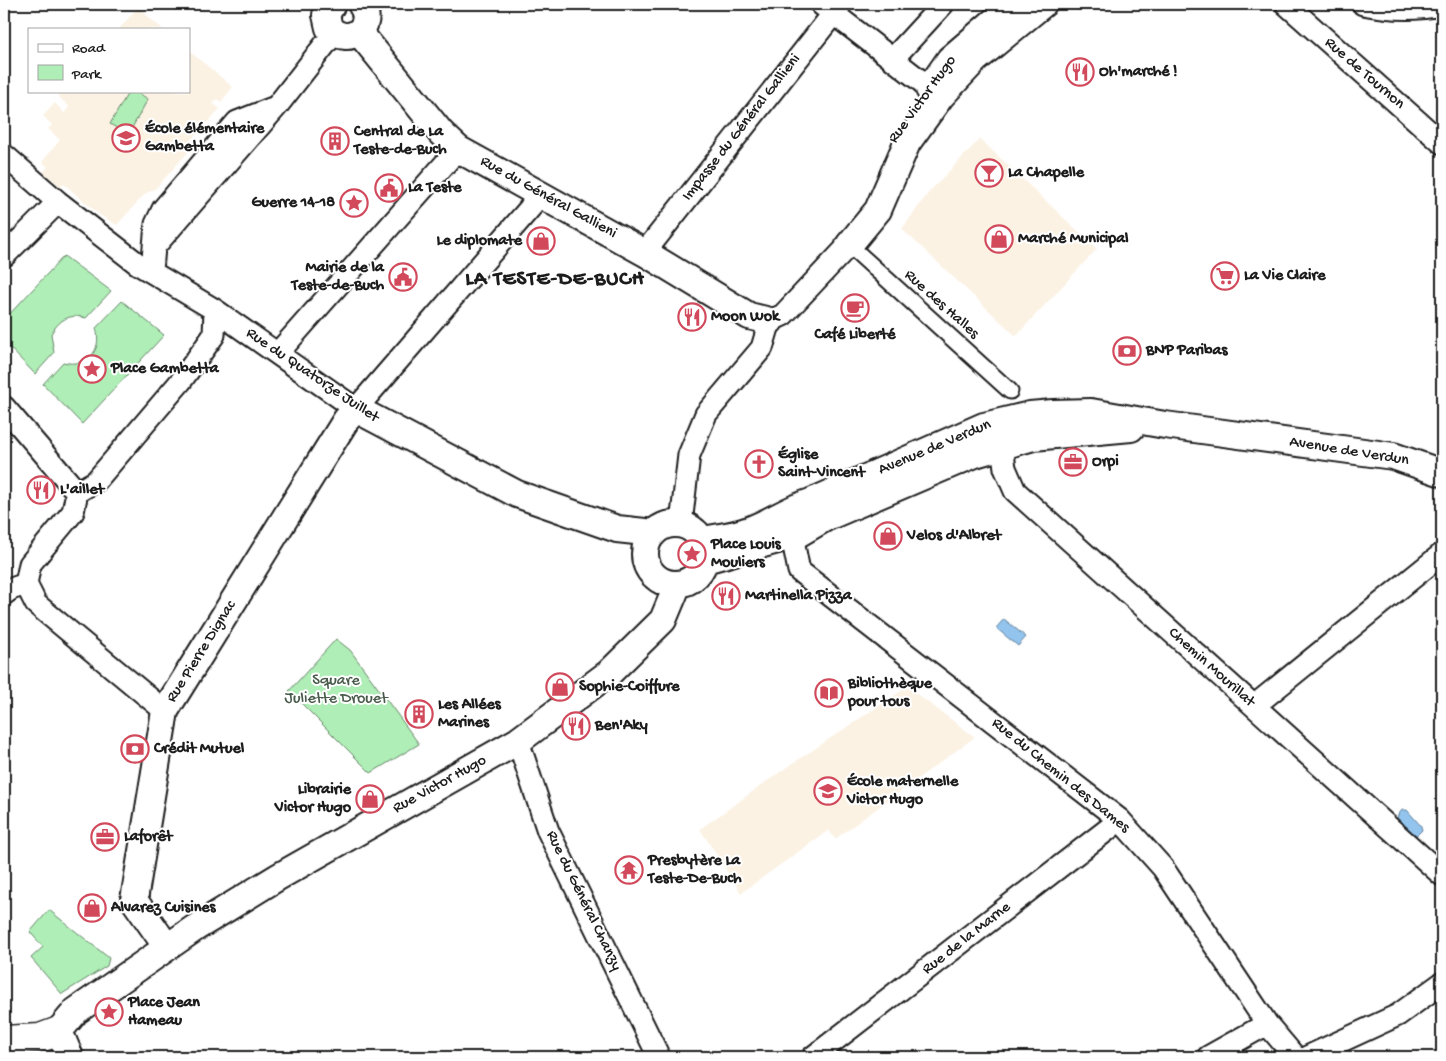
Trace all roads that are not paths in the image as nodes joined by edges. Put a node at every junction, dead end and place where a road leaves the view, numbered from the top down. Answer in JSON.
{"nodes":[{"id":1,"x":361,"y":4,"type":"edge"},
{"id":2,"x":942,"y":4,"type":"edge"},
{"id":3,"x":1014,"y":4,"type":"edge"},
{"id":4,"x":1043,"y":4,"type":"edge"},
{"id":5,"x":1286,"y":4,"type":"edge"},
{"id":6,"x":1363,"y":4,"type":"edge"},
{"id":7,"x":1442,"y":5,"type":"edge"},
{"id":8,"x":832,"y":7,"type":"edge"},
{"id":9,"x":335,"y":16,"type":"edge"},
{"id":10,"x":895,"y":61,"type":"junction"},
{"id":11,"x":930,"y":88,"type":"junction"},
{"id":12,"x":1442,"y":143,"type":"edge"},
{"id":13,"x":458,"y":149,"type":"junction"},
{"id":14,"x":4,"y":156,"type":"edge"},
{"id":15,"x":538,"y":193,"type":"junction"},
{"id":16,"x":58,"y":202,"type":"junction"},
{"id":17,"x":849,"y":245,"type":"junction"},
{"id":18,"x":647,"y":254,"type":"junction"},
{"id":19,"x":4,"y":256,"type":"edge"},
{"id":20,"x":152,"y":272,"type":"junction"},
{"id":21,"x":215,"y":310,"type":"junction"},
{"id":22,"x":770,"y":321,"type":"junction"},
{"id":23,"x":278,"y":353,"type":"junction"},
{"id":24,"x":1010,"y":392,"type":"dead end"},
{"id":25,"x":4,"y":407,"type":"edge"},
{"id":26,"x":356,"y":409,"type":"junction"},
{"id":27,"x":1165,"y":425,"type":"junction"},
{"id":28,"x":1002,"y":446,"type":"junction"},
{"id":29,"x":1442,"y":474,"type":"edge"},
{"id":30,"x":77,"y":492,"type":"junction"},
{"id":31,"x":802,"y":523,"type":"junction"},
{"id":32,"x":681,"y":524,"type":"junction"},
{"id":33,"x":654,"y":533,"type":"junction"},
{"id":34,"x":704,"y":550,"type":"junction"},
{"id":35,"x":1442,"y":554,"type":"edge"},
{"id":36,"x":26,"y":584,"type":"junction"},
{"id":37,"x":678,"y":584,"type":"junction"},
{"id":38,"x":4,"y":594,"type":"edge"},
{"id":39,"x":1254,"y":706,"type":"junction"},
{"id":40,"x":165,"y":711,"type":"junction"},
{"id":41,"x":518,"y":741,"type":"junction"},
{"id":42,"x":1120,"y":820,"type":"junction"},
{"id":43,"x":1442,"y":876,"type":"edge"},
{"id":44,"x":167,"y":947,"type":"junction"},
{"id":45,"x":1442,"y":983,"type":"edge"},
{"id":46,"x":1268,"y":1024,"type":"junction"},
{"id":47,"x":4,"y":1040,"type":"edge"},
{"id":48,"x":58,"y":1044,"type":"edge"},
{"id":49,"x":70,"y":1057,"type":"edge"},
{"id":50,"x":658,"y":1057,"type":"edge"},
{"id":51,"x":813,"y":1057,"type":"edge"},
{"id":52,"x":1208,"y":1057,"type":"edge"},
{"id":53,"x":1295,"y":1057,"type":"edge"},
{"id":54,"x":1307,"y":1057,"type":"edge"}],
"edges":[{"from":1,"to":9,"type":"street"},
{"from":2,"to":10,"type":"street"},
{"from":3,"to":11,"type":"street","name":"Rue Victor Hugo"},
{"from":4,"to":17,"type":"street","name":"Rue Victor Hugo"},
{"from":5,"to":12,"type":"street","name":"Rue de Tournon"},
{"from":6,"to":7,"type":"street"},
{"from":8,"to":10,"type":"street"},
{"from":8,"to":18,"type":"street","name":"Impasse du Général Gallieni"},
{"from":9,"to":13,"type":"street","name":"Rue du Général Gallieni"},
{"from":9,"to":20,"type":"street"},
{"from":10,"to":11,"type":"street"},
{"from":11,"to":17,"type":"street","name":"Rue Victor Hugo"},
{"from":13,"to":15,"type":"street","name":"Rue du Général Gallieni"},
{"from":13,"to":23,"type":"street"},
{"from":14,"to":16,"type":"street","name":"Rue du Quatorze Juillet"},
{"from":15,"to":18,"type":"street","name":"Rue du Général Gallieni"},
{"from":15,"to":26,"type":"street"},
{"from":16,"to":19,"type":"street"},
{"from":16,"to":20,"type":"street","name":"Rue du Quatorze Juillet"},
{"from":17,"to":22,"type":"street","name":"Rue Victor Hugo"},
{"from":17,"to":24,"type":"street","name":"Rue des Halles"},
{"from":18,"to":22,"type":"street","name":"Rue du Général Gallieni"},
{"from":20,"to":21,"type":"street","name":"Rue du Quatorze Juillet"},
{"from":21,"to":23,"type":"street","name":"Rue du Quatorze Juillet"},
{"from":21,"to":30,"type":"street"},
{"from":22,"to":32,"type":"street"},
{"from":23,"to":26,"type":"street","name":"Rue du Quatorze Juillet"},
{"from":25,"to":30,"type":"street"},
{"from":26,"to":33,"type":"street","name":"Rue du Quatorze Juillet"},
{"from":26,"to":40,"type":"street","name":"Rue Pierre Dignac"},
{"from":27,"to":28,"type":"street","name":"Avenue de Verdun"},
{"from":27,"to":29,"type":"street","name":"Avenue de Verdun"},
{"from":27,"to":31,"type":"street","name":"Avenue de Verdun"},
{"from":28,"to":31,"type":"street","name":"Avenue de Verdun"},
{"from":28,"to":39,"type":"street","name":"Chemin Mourillat"},
{"from":30,"to":36,"type":"street"},
{"from":31,"to":34,"type":"street","name":"Avenue de Verdun"},
{"from":31,"to":42,"type":"street","name":"Rue du Chemin des Dames"},
{"from":32,"to":33,"type":"street"},
{"from":32,"to":34,"type":"street"},
{"from":33,"to":37,"type":"street"},
{"from":34,"to":37,"type":"street"},
{"from":35,"to":39,"type":"street"},
{"from":36,"to":38,"type":"street"},
{"from":36,"to":40,"type":"street"},
{"from":37,"to":41,"type":"street","name":"Rue Victor Hugo"},
{"from":39,"to":43,"type":"street","name":"Chemin Mourillat"},
{"from":40,"to":44,"type":"street","name":"Rue Pierre Dignac"},
{"from":41,"to":44,"type":"street","name":"Rue Victor Hugo"},
{"from":41,"to":50,"type":"street","name":"Rue du Général Chanzy"},
{"from":42,"to":46,"type":"street","name":"Rue du Chemin des Dames"},
{"from":42,"to":51,"type":"street","name":"Rue de la Marne"},
{"from":44,"to":48,"type":"street"},
{"from":45,"to":54,"type":"street"},
{"from":46,"to":52,"type":"street"},
{"from":46,"to":53,"type":"street","name":"Rue du Chemin des Dames"},
{"from":47,"to":48,"type":"main road"},
{"from":48,"to":49,"type":"street"}]}
